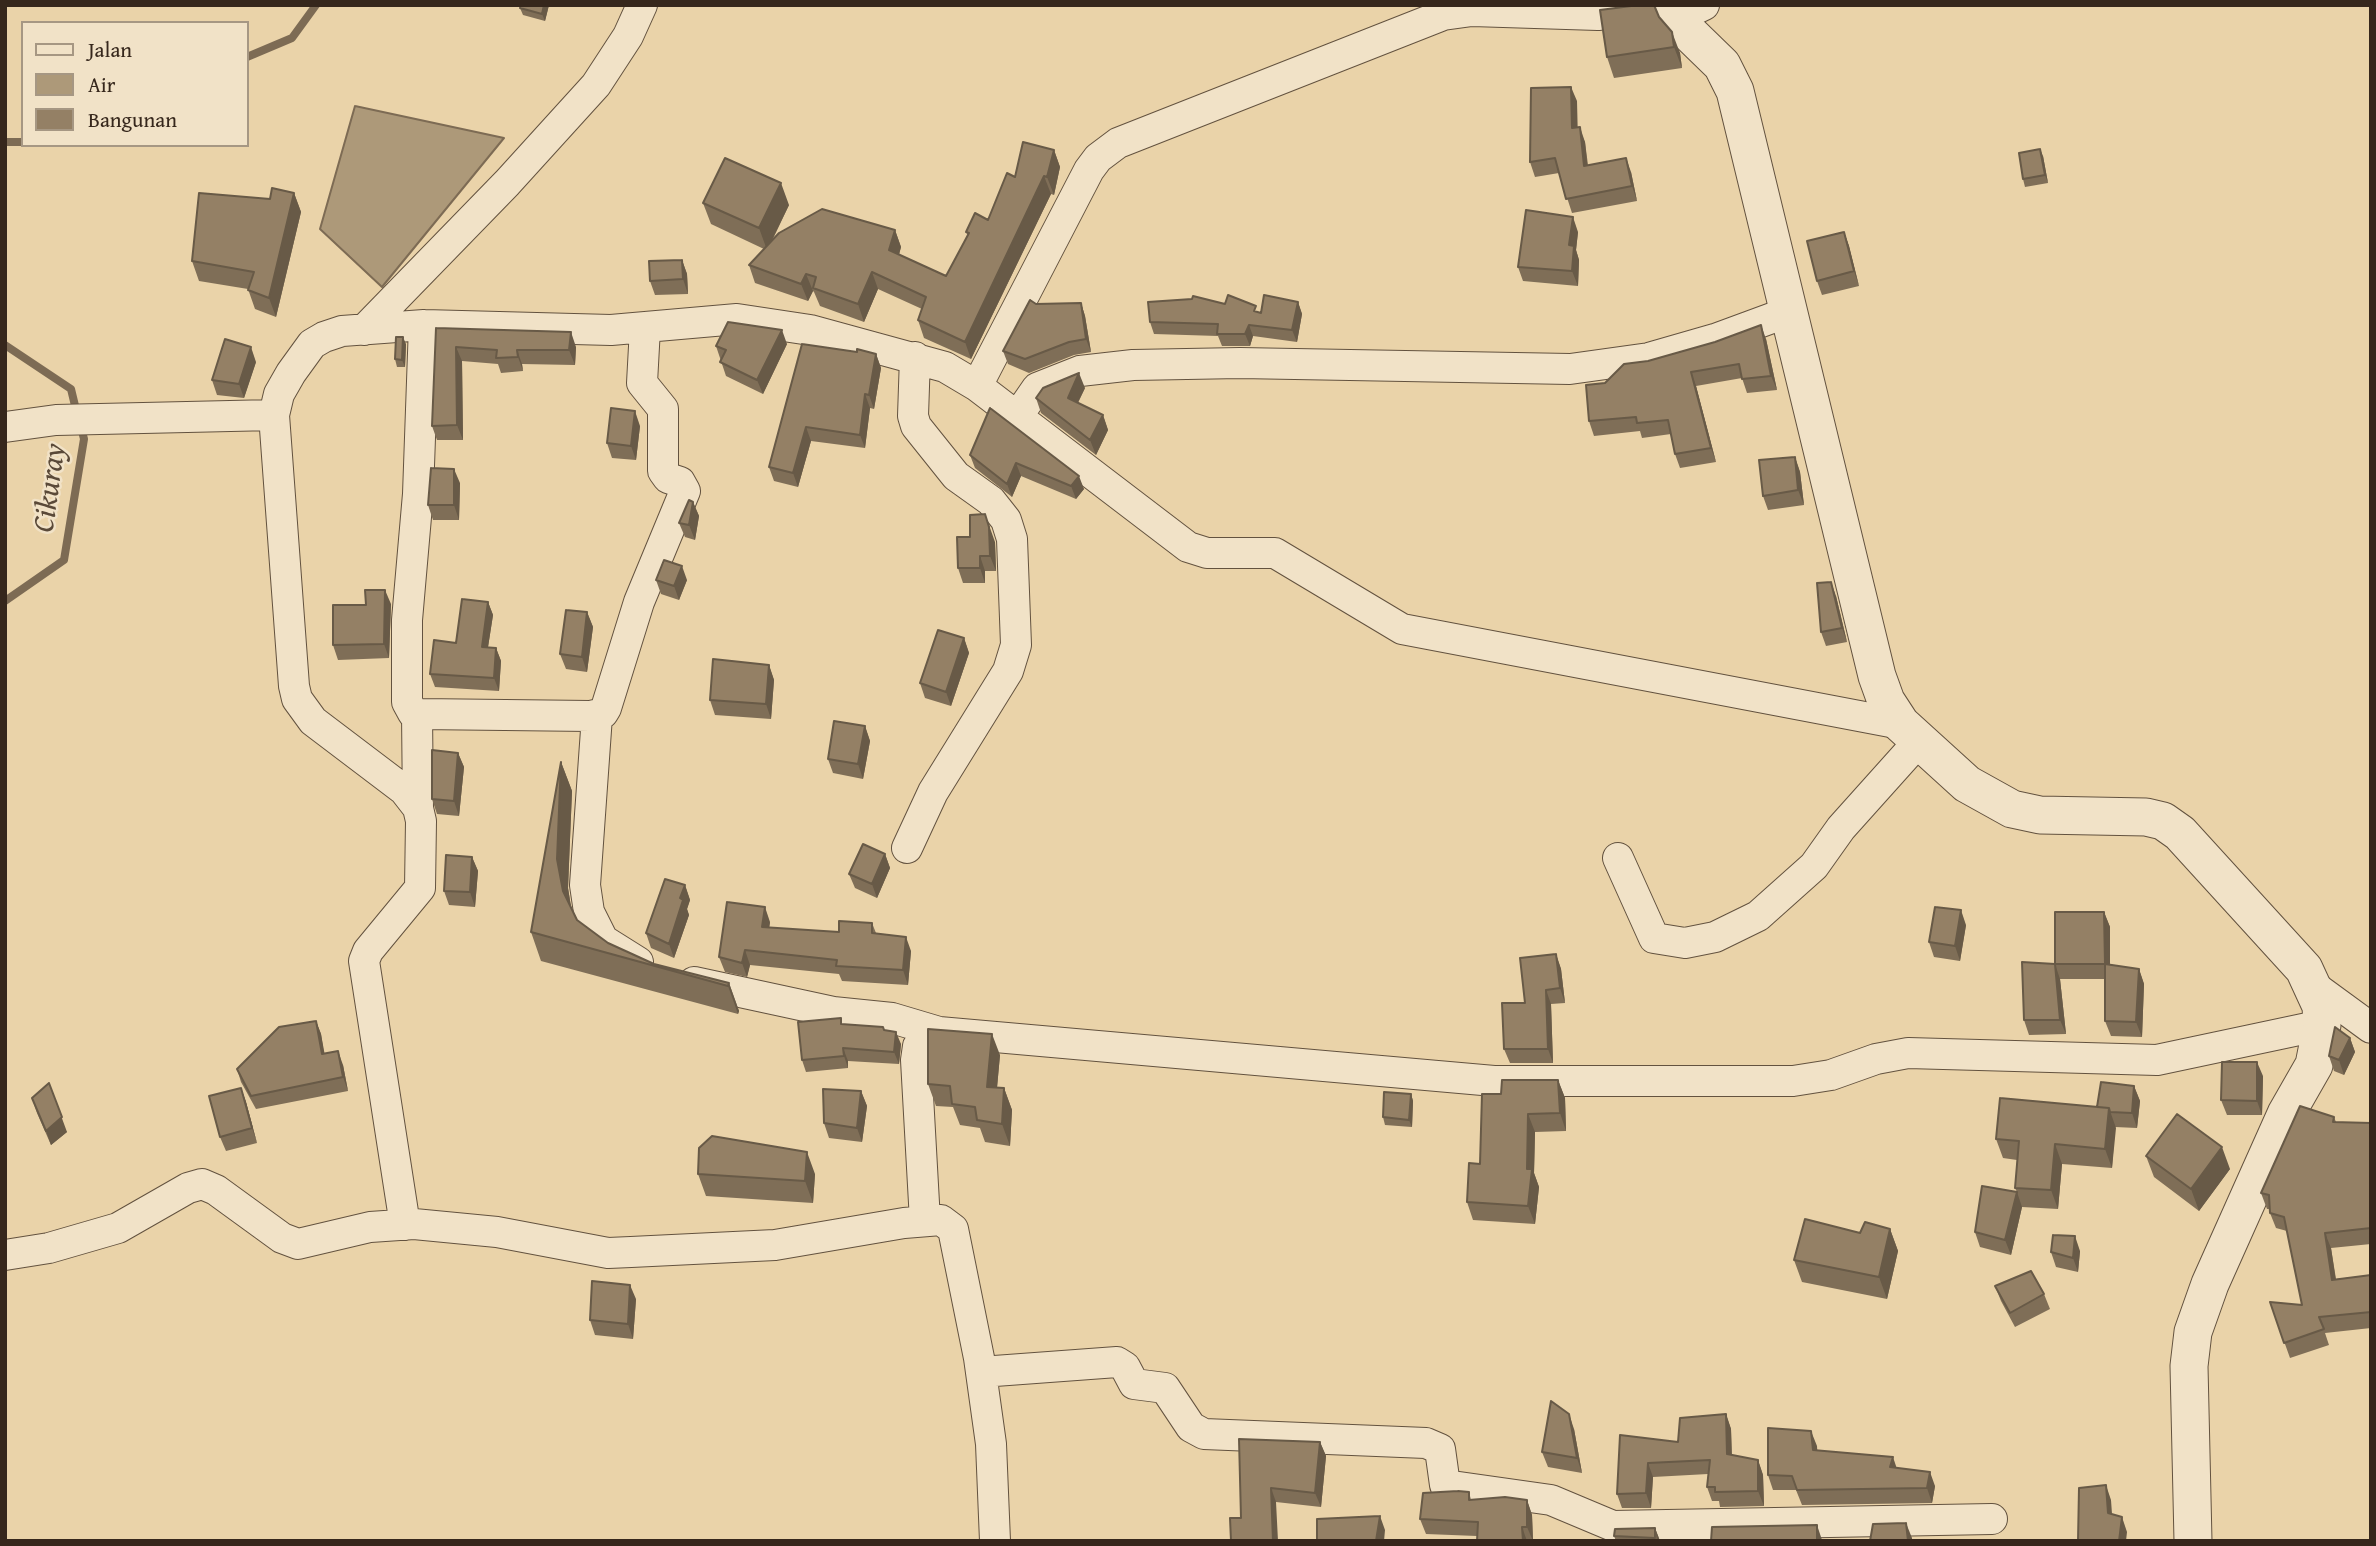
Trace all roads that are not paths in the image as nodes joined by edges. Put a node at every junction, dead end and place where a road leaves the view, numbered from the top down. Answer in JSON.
{"nodes":[{"id":1,"x":642,"y":5,"type":"edge"},
{"id":2,"x":1684,"y":8,"type":"edge"},
{"id":3,"x":1791,"y":311,"type":"junction"},
{"id":4,"x":424,"y":325,"type":"junction"},
{"id":5,"x":645,"y":328,"type":"junction"},
{"id":6,"x":364,"y":330,"type":"junction"},
{"id":7,"x":915,"y":357,"type":"junction"},
{"id":8,"x":977,"y":386,"type":"junction"},
{"id":9,"x":274,"y":415,"type":"junction"},
{"id":10,"x":1017,"y":417,"type":"junction"},
{"id":11,"x":5,"y":427,"type":"edge"},
{"id":12,"x":417,"y":714,"type":"junction"},
{"id":13,"x":597,"y":716,"type":"junction"},
{"id":14,"x":1910,"y":732,"type":"junction"},
{"id":15,"x":418,"y":808,"type":"junction"},
{"id":16,"x":907,"y":848,"type":"dead end"},
{"id":17,"x":1618,"y":858,"type":"dead end"},
{"id":18,"x":2315,"y":987,"type":"junction"},
{"id":19,"x":2322,"y":1025,"type":"junction"},
{"id":20,"x":2371,"y":1028,"type":"edge"},
{"id":21,"x":939,"y":1032,"type":"junction"},
{"id":22,"x":925,"y":1221,"type":"junction"},
{"id":23,"x":405,"y":1225,"type":"junction"},
{"id":24,"x":5,"y":1255,"type":"edge"},
{"id":25,"x":981,"y":1371,"type":"junction"},
{"id":26,"x":1992,"y":1519,"type":"dead end"},
{"id":27,"x":995,"y":1541,"type":"edge"},
{"id":28,"x":2193,"y":1541,"type":"edge"}],
"edges":[{"from":1,"to":6,"type":"street"},
{"from":2,"to":3,"type":"street"},
{"from":2,"to":8,"type":"street"},
{"from":3,"to":10,"type":"street"},
{"from":3,"to":14,"type":"street"},
{"from":4,"to":5,"type":"street"},
{"from":4,"to":6,"type":"street"},
{"from":4,"to":12,"type":"street"},
{"from":5,"to":7,"type":"street"},
{"from":5,"to":13,"type":"street"},
{"from":6,"to":9,"type":"street"},
{"from":7,"to":8,"type":"street"},
{"from":7,"to":16,"type":"street"},
{"from":8,"to":10,"type":"street"},
{"from":9,"to":11,"type":"street"},
{"from":9,"to":15,"type":"street"},
{"from":10,"to":14,"type":"street"},
{"from":12,"to":13,"type":"street"},
{"from":12,"to":15,"type":"street"},
{"from":13,"to":21,"type":"street"},
{"from":14,"to":17,"type":"street"},
{"from":14,"to":18,"type":"street"},
{"from":15,"to":23,"type":"street"},
{"from":18,"to":19,"type":"street"},
{"from":18,"to":20,"type":"street"},
{"from":19,"to":21,"type":"street"},
{"from":19,"to":28,"type":"street"},
{"from":21,"to":22,"type":"street"},
{"from":22,"to":23,"type":"street"},
{"from":22,"to":25,"type":"street"},
{"from":23,"to":24,"type":"street"},
{"from":25,"to":26,"type":"street"},
{"from":25,"to":27,"type":"street"}]}
